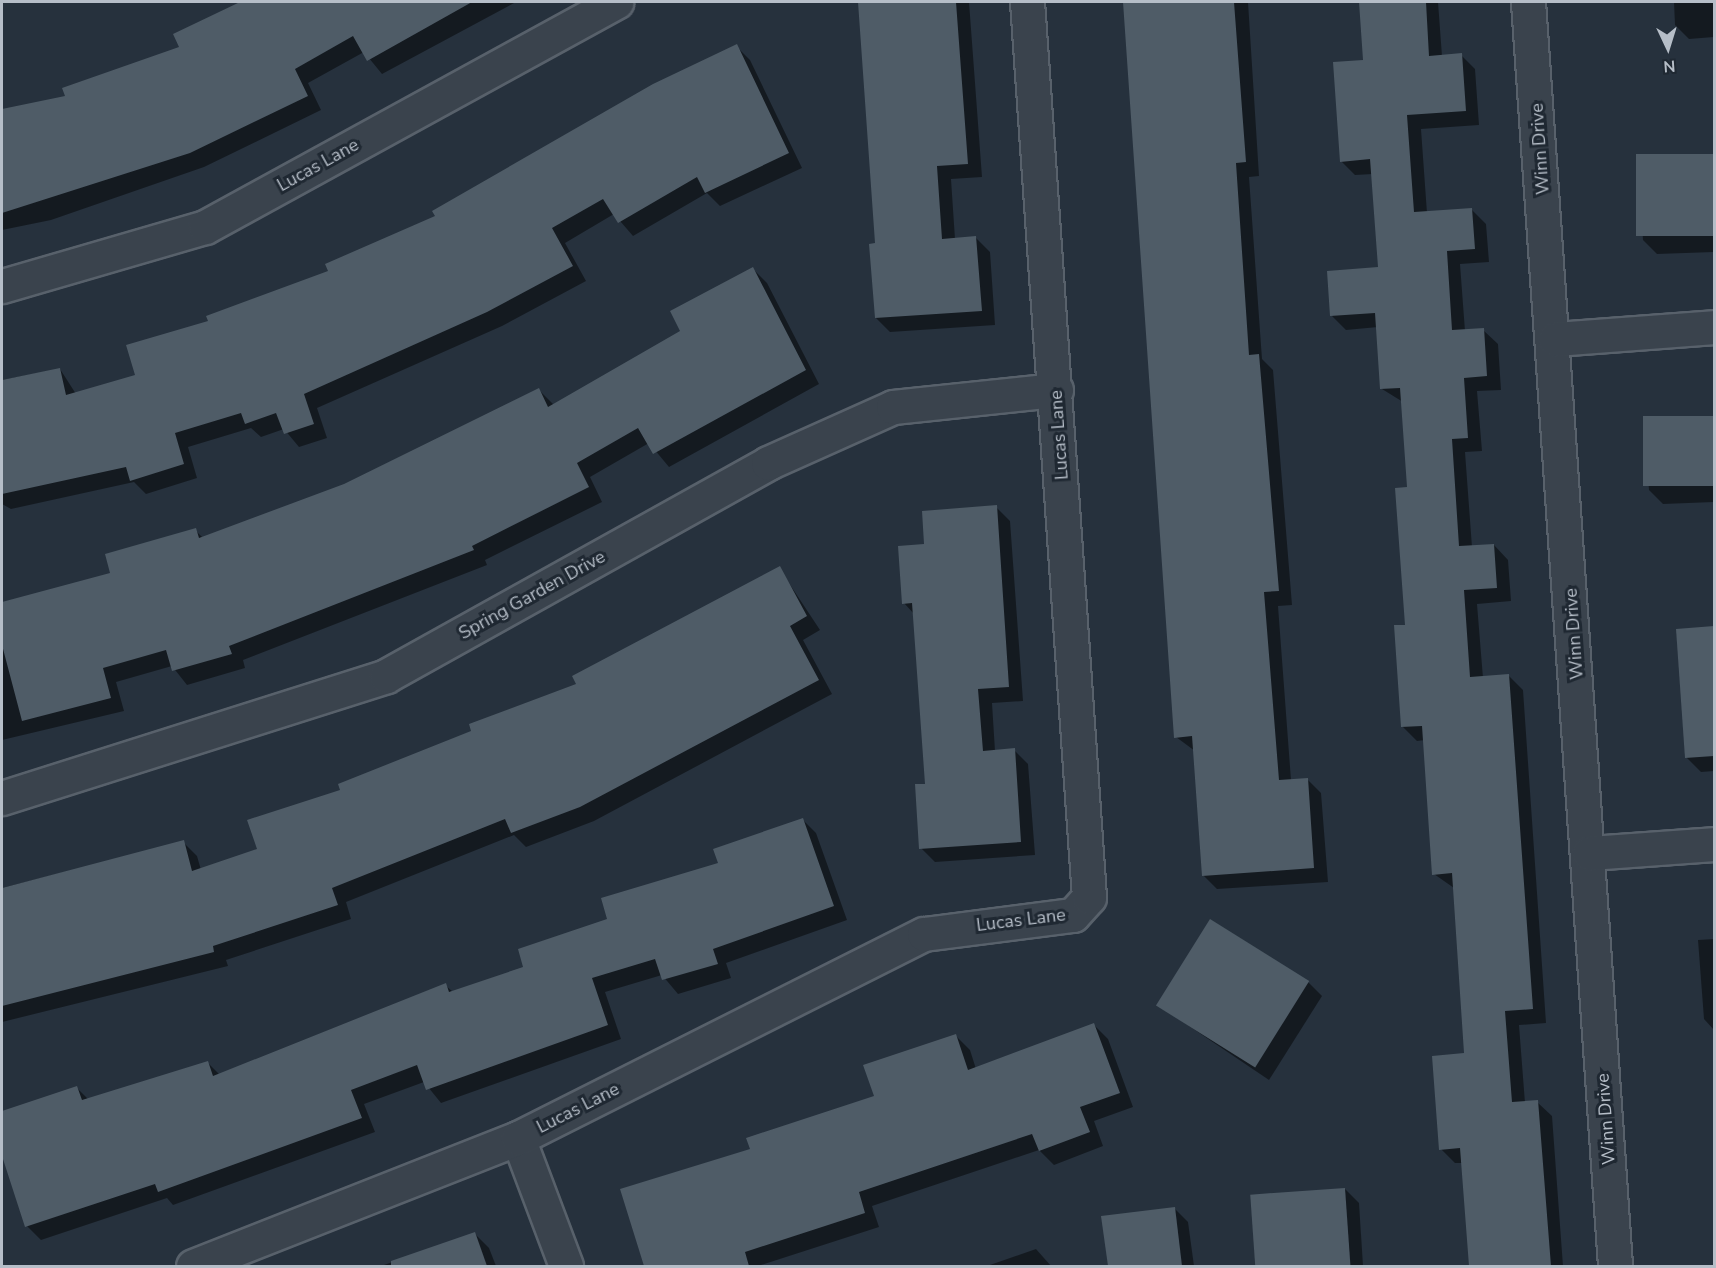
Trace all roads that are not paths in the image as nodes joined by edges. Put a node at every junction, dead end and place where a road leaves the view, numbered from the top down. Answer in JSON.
{"nodes":[{"id":1,"x":616,"y":2,"type":"edge"},
{"id":2,"x":1027,"y":2,"type":"edge"},
{"id":3,"x":1528,"y":2,"type":"edge"},
{"id":4,"x":2,"y":286,"type":"edge"},
{"id":5,"x":1714,"y":327,"type":"edge"},
{"id":6,"x":1555,"y":339,"type":"junction"},
{"id":7,"x":1056,"y":390,"type":"junction"},
{"id":8,"x":2,"y":798,"type":"edge"},
{"id":9,"x":1714,"y":844,"type":"edge"},
{"id":10,"x":1589,"y":853,"type":"junction"},
{"id":11,"x":518,"y":1138,"type":"junction"},
{"id":12,"x":193,"y":1266,"type":"edge"},
{"id":13,"x":566,"y":1266,"type":"edge"},
{"id":14,"x":1615,"y":1266,"type":"edge"}],
"edges":[{"from":1,"to":4,"type":"street","name":"Lucas Lane"},
{"from":2,"to":7,"type":"street","name":"Lucas Lane"},
{"from":3,"to":6,"type":"street","name":"Winn Drive"},
{"from":5,"to":6,"type":"street"},
{"from":6,"to":10,"type":"street","name":"Winn Drive"},
{"from":7,"to":8,"type":"street","name":"Spring Garden Drive"},
{"from":7,"to":11,"type":"street","name":"Lucas Lane"},
{"from":9,"to":10,"type":"street"},
{"from":10,"to":14,"type":"street","name":"Winn Drive"},
{"from":11,"to":12,"type":"street","name":"Lucas Lane"},
{"from":11,"to":13,"type":"street"}]}
